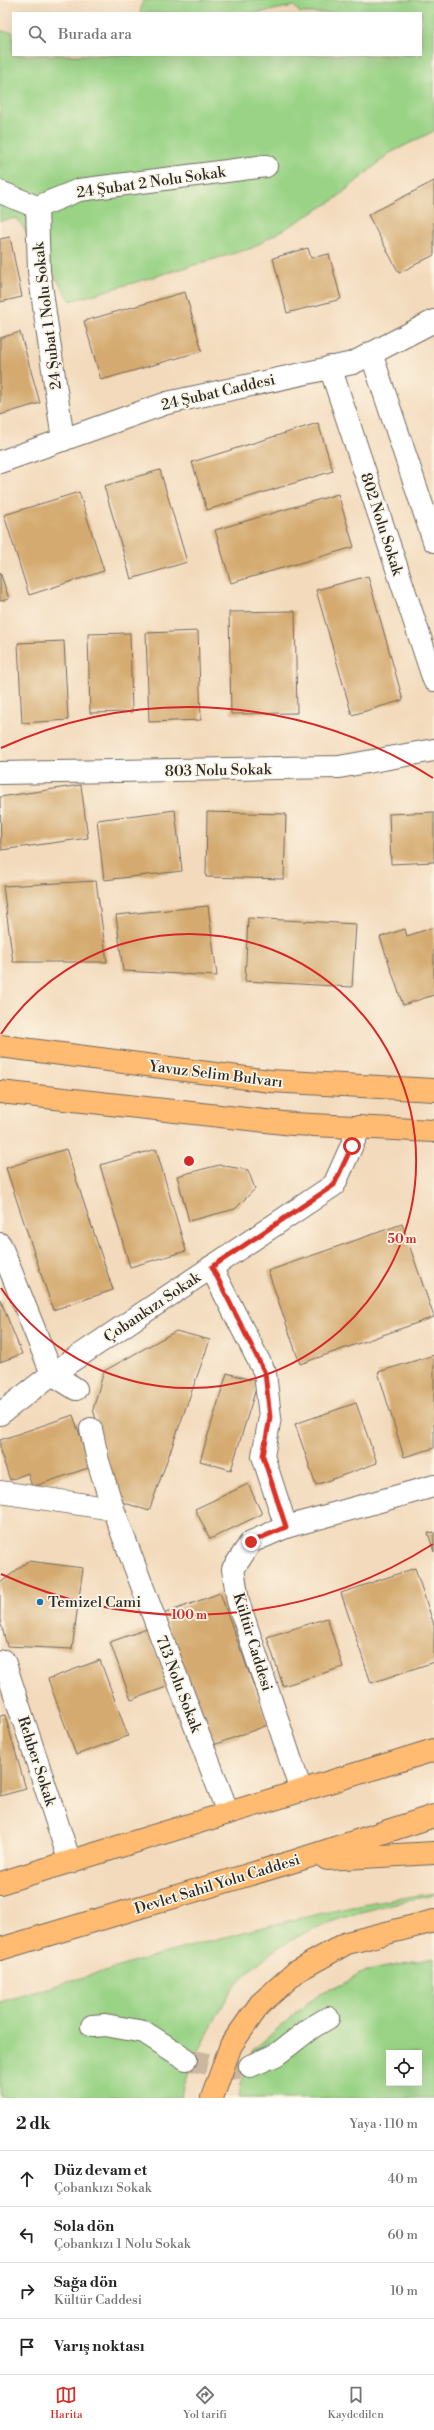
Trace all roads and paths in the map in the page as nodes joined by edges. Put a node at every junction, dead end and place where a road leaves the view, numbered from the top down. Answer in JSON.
{"nodes":[{"id":1,"x":266,"y":166,"type":"dead end"},
{"id":2,"x":0,"y":192,"type":"edge"},
{"id":3,"x":37,"y":207,"type":"junction"},
{"id":4,"x":434,"y":321,"type":"edge"},
{"id":5,"x":371,"y":353,"type":"junction"},
{"id":6,"x":330,"y":367,"type":"junction"},
{"id":7,"x":63,"y":440,"type":"junction"},
{"id":8,"x":0,"y":462,"type":"edge"},
{"id":9,"x":434,"y":541,"type":"edge"},
{"id":10,"x":434,"y":680,"type":"edge"},
{"id":11,"x":434,"y":750,"type":"edge"},
{"id":12,"x":0,"y":773,"type":"edge"},
{"id":13,"x":0,"y":1046,"type":"edge"},
{"id":14,"x":434,"y":1090,"type":"edge"},
{"id":15,"x":0,"y":1092,"type":"edge"},
{"id":16,"x":360,"y":1127,"type":"junction"},
{"id":17,"x":434,"y":1131,"type":"edge"},
{"id":18,"x":0,"y":1244,"type":"edge"},
{"id":19,"x":212,"y":1267,"type":"junction"},
{"id":20,"x":52,"y":1374,"type":"junction"},
{"id":21,"x":76,"y":1389,"type":"dead end"},
{"id":22,"x":0,"y":1414,"type":"edge"},
{"id":23,"x":91,"y":1429,"type":"dead end"},
{"id":24,"x":434,"y":1486,"type":"edge"},
{"id":25,"x":0,"y":1492,"type":"edge"},
{"id":26,"x":113,"y":1509,"type":"junction"},
{"id":27,"x":286,"y":1527,"type":"junction"},
{"id":28,"x":4,"y":1661,"type":"dead end"},
{"id":29,"x":434,"y":1750,"type":"edge"},
{"id":30,"x":301,"y":1791,"type":"junction"},
{"id":31,"x":228,"y":1813,"type":"junction"},
{"id":32,"x":434,"y":1816,"type":"edge"},
{"id":33,"x":434,"y":1853,"type":"edge"},
{"id":34,"x":298,"y":1860,"type":"junction"},
{"id":35,"x":70,"y":1862,"type":"junction"},
{"id":36,"x":0,"y":1883,"type":"edge"},
{"id":37,"x":434,"y":1921,"type":"edge"},
{"id":38,"x":0,"y":1949,"type":"edge"},
{"id":39,"x":328,"y":2018,"type":"dead end"},
{"id":40,"x":92,"y":2026,"type":"dead end"},
{"id":41,"x":186,"y":2058,"type":"tunnel mouth"},
{"id":42,"x":250,"y":2066,"type":"tunnel mouth"},
{"id":43,"x":212,"y":2098,"type":"edge"}],
"edges":[{"from":1,"to":3,"type":"street","name":"24 Şubat 2 Nolu Sokak"},
{"from":2,"to":3,"type":"street"},
{"from":3,"to":7,"type":"street","name":"24 Şubat 1 Nolu Sokak"},
{"from":4,"to":5,"type":"street","name":"24 Şubat Caddesi"},
{"from":5,"to":6,"type":"street","name":"24 Şubat Caddesi"},
{"from":5,"to":9,"type":"street"},
{"from":6,"to":7,"type":"street","name":"24 Şubat Caddesi"},
{"from":6,"to":10,"type":"street","name":"802 Nolu Sokak"},
{"from":7,"to":8,"type":"street","name":"24 Şubat Caddesi"},
{"from":11,"to":12,"type":"street","name":"803 Nolu Sokak"},
{"from":13,"to":14,"type":"main road","name":"Yavuz Selim Bulvarı"},
{"from":15,"to":16,"type":"main road"},
{"from":16,"to":17,"type":"main road"},
{"from":16,"to":19,"type":"street","name":"Çobankızı Sokak"},
{"from":18,"to":20,"type":"street"},
{"from":19,"to":20,"type":"street","name":"Çobankızı Sokak"},
{"from":19,"to":27,"type":"street"},
{"from":20,"to":21,"type":"street"},
{"from":20,"to":22,"type":"street","name":"Çobankızı Sokak"},
{"from":23,"to":26,"type":"street","name":"713 Nolu Sokak"},
{"from":24,"to":27,"type":"street","name":"Kültür Caddesi"},
{"from":25,"to":26,"type":"street"},
{"from":26,"to":31,"type":"street","name":"713 Nolu Sokak"},
{"from":27,"to":30,"type":"street","name":"Kültür Caddesi"},
{"from":28,"to":35,"type":"street","name":"Rehber Sokak"},
{"from":29,"to":30,"type":"main road"},
{"from":30,"to":31,"type":"main road"},
{"from":31,"to":35,"type":"main road"},
{"from":32,"to":34,"type":"main road","name":"Devlet Sahil Yolu Caddesi"},
{"from":33,"to":34,"type":"main road"},
{"from":34,"to":38,"type":"main road","name":"Devlet Sahil Yolu Caddesi"},
{"from":35,"to":36,"type":"main road"},
{"from":37,"to":43,"type":"main road"},
{"from":39,"to":42,"type":"street"},
{"from":40,"to":41,"type":"street"}]}
